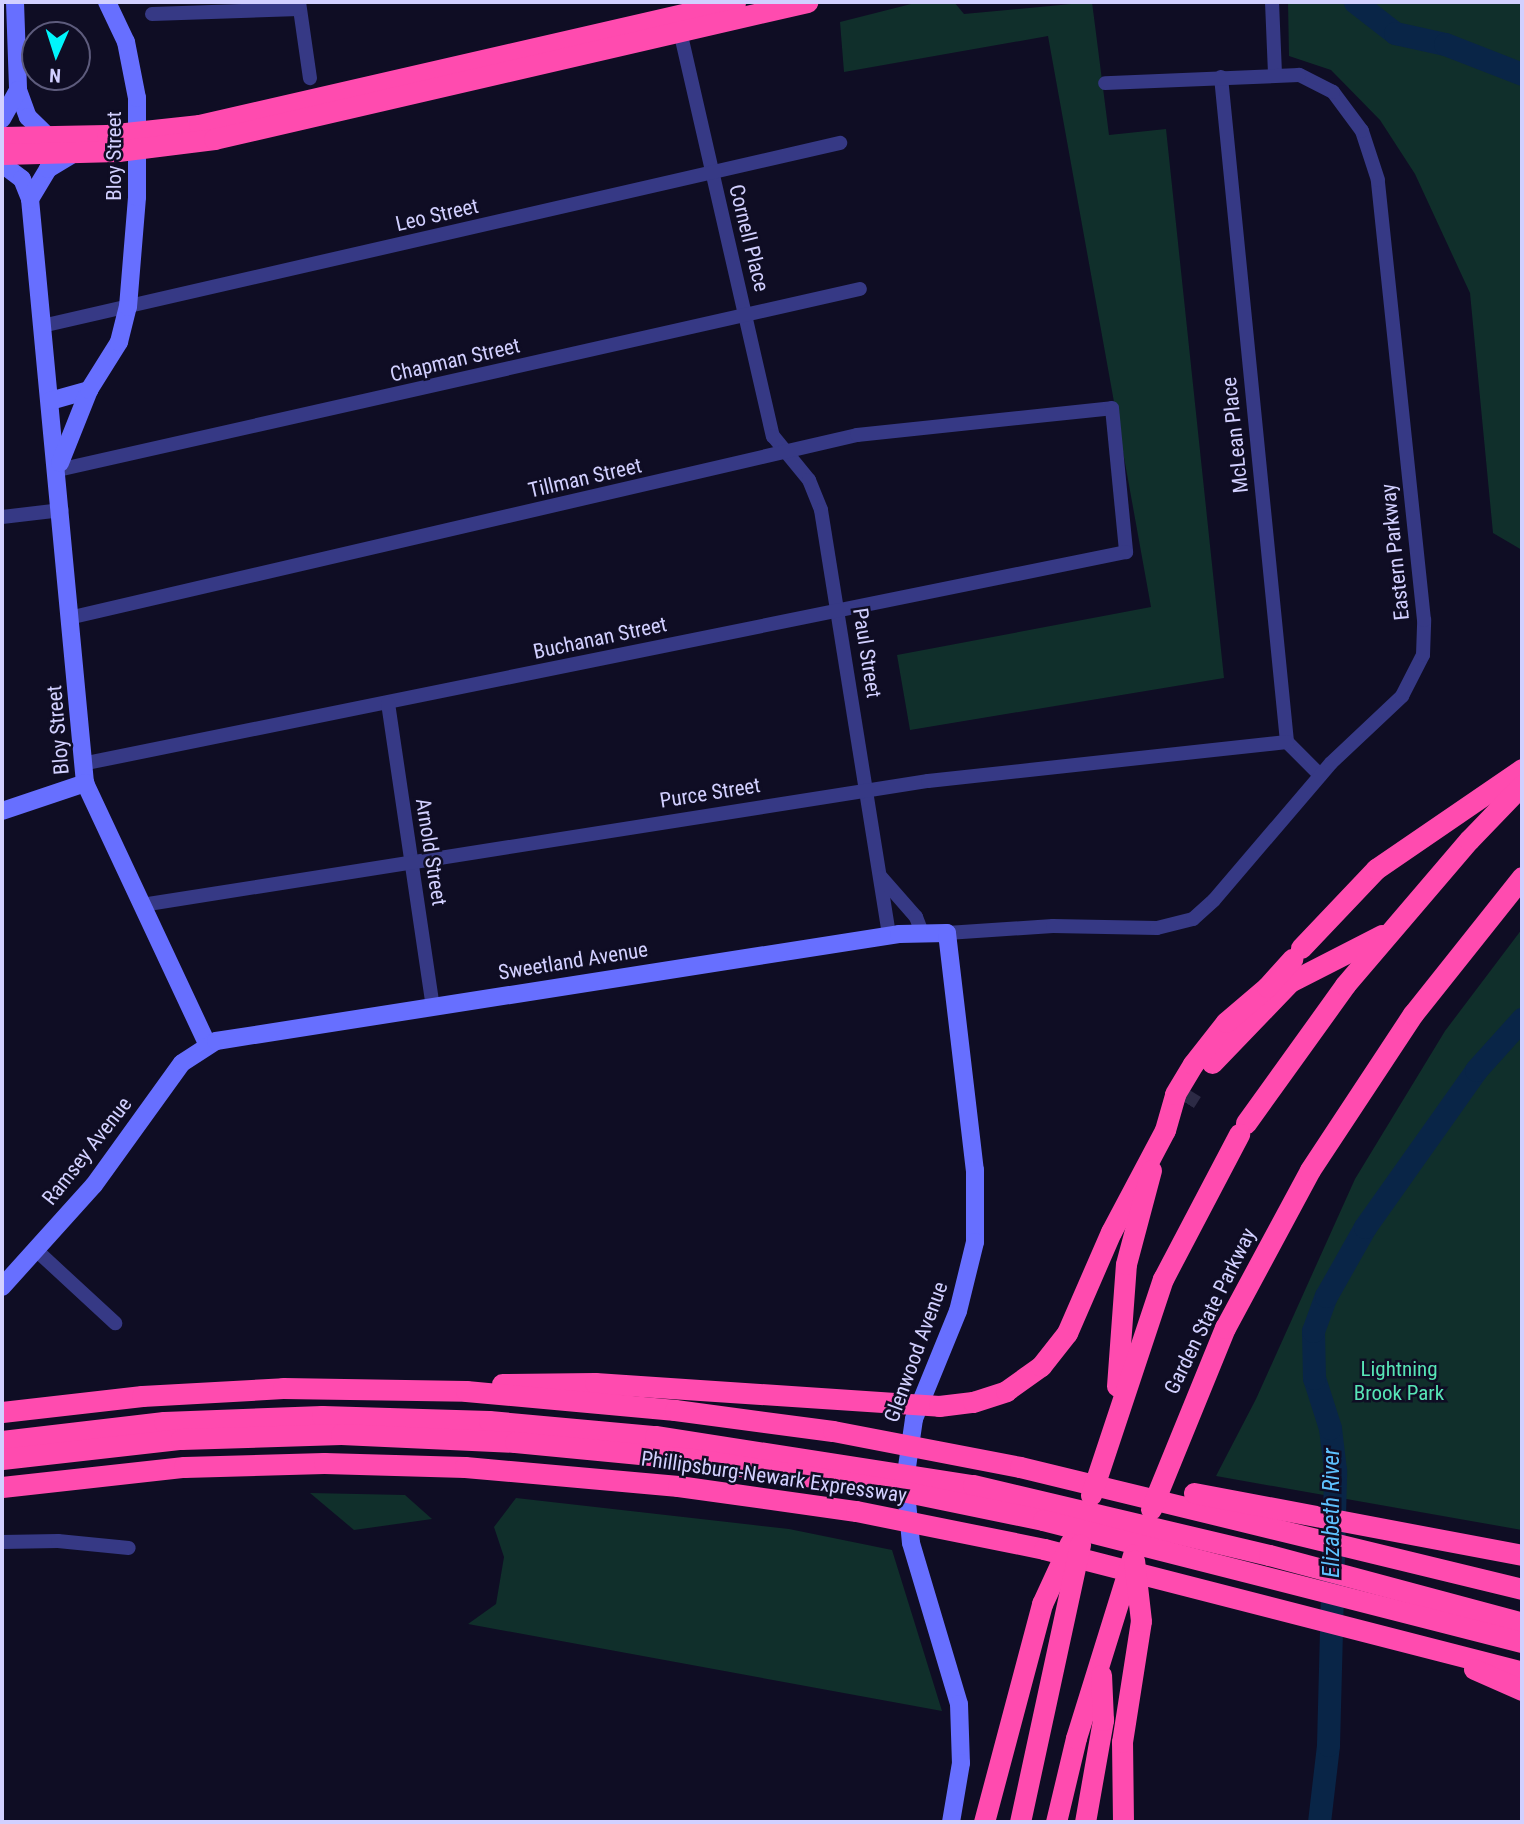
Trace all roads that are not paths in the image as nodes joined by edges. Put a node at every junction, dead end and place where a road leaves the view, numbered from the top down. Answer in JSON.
{"nodes":[{"id":1,"x":15,"y":2,"type":"edge"},
{"id":2,"x":107,"y":2,"type":"edge"},
{"id":3,"x":734,"y":2,"type":"edge"},
{"id":4,"x":807,"y":2,"type":"edge"},
{"id":5,"x":1272,"y":2,"type":"edge"},
{"id":6,"x":299,"y":5,"type":"edge"},
{"id":7,"x":152,"y":14,"type":"dead end"},
{"id":8,"x":679,"y":16,"type":"edge"},
{"id":9,"x":8,"y":50,"type":"edge"},
{"id":10,"x":1275,"y":73,"type":"junction"},
{"id":11,"x":1220,"y":77,"type":"junction"},
{"id":12,"x":310,"y":78,"type":"dead end"},
{"id":13,"x":1105,"y":83,"type":"dead end"},
{"id":14,"x":18,"y":90,"type":"junction"},
{"id":15,"x":2,"y":119,"type":"edge"},
{"id":16,"x":49,"y":137,"type":"junction"},
{"id":17,"x":2,"y":138,"type":"edge"},
{"id":18,"x":840,"y":143,"type":"dead end"},
{"id":19,"x":2,"y":154,"type":"edge"},
{"id":20,"x":73,"y":154,"type":"junction"},
{"id":21,"x":2,"y":164,"type":"edge"},
{"id":22,"x":711,"y":174,"type":"junction"},
{"id":23,"x":30,"y":199,"type":"junction"},
{"id":24,"x":860,"y":289,"type":"dead end"},
{"id":25,"x":128,"y":307,"type":"junction"},
{"id":26,"x":746,"y":315,"type":"junction"},
{"id":27,"x":42,"y":326,"type":"junction"},
{"id":28,"x":89,"y":390,"type":"junction"},
{"id":29,"x":50,"y":401,"type":"junction"},
{"id":30,"x":783,"y":453,"type":"junction"},
{"id":31,"x":58,"y":470,"type":"junction"},
{"id":32,"x":62,"y":510,"type":"junction"},
{"id":33,"x":2,"y":517,"type":"edge"},
{"id":34,"x":1126,"y":552,"type":"joint"},
{"id":35,"x":839,"y":611,"type":"junction"},
{"id":36,"x":73,"y":617,"type":"junction"},
{"id":37,"x":388,"y":703,"type":"junction"},
{"id":38,"x":1287,"y":742,"type":"junction"},
{"id":39,"x":82,"y":764,"type":"junction"},
{"id":40,"x":1522,"y":769,"type":"edge"},
{"id":41,"x":1320,"y":775,"type":"junction"},
{"id":42,"x":85,"y":783,"type":"junction"},
{"id":43,"x":1522,"y":785,"type":"edge"},
{"id":44,"x":867,"y":790,"type":"junction"},
{"id":45,"x":2,"y":811,"type":"edge"},
{"id":46,"x":411,"y":860,"type":"junction"},
{"id":47,"x":880,"y":872,"type":"junction"},
{"id":48,"x":1522,"y":877,"type":"edge"},
{"id":49,"x":142,"y":905,"type":"junction"},
{"id":50,"x":1390,"y":931,"type":"junction"},
{"id":51,"x":922,"y":933,"type":"junction"},
{"id":52,"x":947,"y":933,"type":"junction"},
{"id":53,"x":889,"y":935,"type":"junction"},
{"id":54,"x":433,"y":1006,"type":"junction"},
{"id":55,"x":208,"y":1045,"type":"junction"},
{"id":56,"x":1161,"y":1137,"type":"junction"},
{"id":57,"x":36,"y":1250,"type":"junction"},
{"id":58,"x":2,"y":1287,"type":"edge"},
{"id":59,"x":115,"y":1323,"type":"dead end"},
{"id":60,"x":466,"y":1391,"type":"junction"},
{"id":61,"x":2,"y":1412,"type":"edge"},
{"id":62,"x":1115,"y":1415,"type":"junction"},
{"id":63,"x":2,"y":1441,"type":"edge"},
{"id":64,"x":2,"y":1459,"type":"edge"},
{"id":65,"x":827,"y":1468,"type":"junction"},
{"id":66,"x":1067,"y":1477,"type":"junction"},
{"id":67,"x":2,"y":1488,"type":"edge"},
{"id":68,"x":1090,"y":1500,"type":"junction"},
{"id":69,"x":2,"y":1542,"type":"edge"},
{"id":70,"x":129,"y":1548,"type":"dead end"},
{"id":71,"x":1134,"y":1553,"type":"junction"},
{"id":72,"x":1522,"y":1556,"type":"edge"},
{"id":73,"x":1522,"y":1589,"type":"edge"},
{"id":74,"x":1403,"y":1600,"type":"junction"},
{"id":75,"x":1522,"y":1623,"type":"edge"},
{"id":76,"x":1408,"y":1640,"type":"junction"},
{"id":77,"x":1522,"y":1642,"type":"edge"},
{"id":78,"x":1100,"y":1656,"type":"junction"},
{"id":79,"x":1522,"y":1672,"type":"edge"},
{"id":80,"x":1522,"y":1690,"type":"edge"},
{"id":81,"x":951,"y":1822,"type":"edge"},
{"id":82,"x":984,"y":1822,"type":"edge"},
{"id":83,"x":1020,"y":1822,"type":"edge"},
{"id":84,"x":1056,"y":1822,"type":"edge"},
{"id":85,"x":1085,"y":1822,"type":"edge"},
{"id":86,"x":1123,"y":1822,"type":"edge"}],
"edges":[{"from":1,"to":9,"type":"street"},
{"from":2,"to":25,"type":"street","name":"Bloy Street"},
{"from":3,"to":8,"type":"highway"},
{"from":4,"to":8,"type":"highway"},
{"from":5,"to":10,"type":"street"},
{"from":6,"to":7,"type":"street"},
{"from":6,"to":12,"type":"street"},
{"from":8,"to":16,"type":"highway"},
{"from":8,"to":20,"type":"highway"},
{"from":8,"to":22,"type":"street","name":"Cornell Place"},
{"from":9,"to":14,"type":"street"},
{"from":10,"to":11,"type":"street","name":"Eastern Parkway"},
{"from":10,"to":41,"type":"street","name":"Eastern Parkway"},
{"from":11,"to":13,"type":"street","name":"Eastern Parkway"},
{"from":11,"to":38,"type":"street","name":"McLean Place"},
{"from":14,"to":15,"type":"street"},
{"from":14,"to":16,"type":"street"},
{"from":16,"to":17,"type":"highway"},
{"from":18,"to":22,"type":"street","name":"Leo Street"},
{"from":19,"to":20,"type":"highway"},
{"from":20,"to":23,"type":"street","name":"Bloy Street"},
{"from":21,"to":23,"type":"street","name":"Bloy Street"},
{"from":22,"to":25,"type":"street","name":"Leo Street"},
{"from":22,"to":26,"type":"street","name":"Cornell Place"},
{"from":23,"to":27,"type":"street","name":"Bloy Street"},
{"from":24,"to":26,"type":"street","name":"Chapman Street"},
{"from":25,"to":27,"type":"street","name":"Leo Street"},
{"from":25,"to":28,"type":"street","name":"Bloy Street"},
{"from":26,"to":30,"type":"street","name":"Cornell Place"},
{"from":26,"to":31,"type":"street","name":"Chapman Street"},
{"from":27,"to":29,"type":"street","name":"Bloy Street"},
{"from":28,"to":29,"type":"street"},
{"from":28,"to":31,"type":"street","name":"Bloy Street"},
{"from":29,"to":31,"type":"street","name":"Bloy Street"},
{"from":30,"to":34,"type":"street","name":"Tillman Street"},
{"from":30,"to":35,"type":"street","name":"Paul Street"},
{"from":30,"to":36,"type":"street","name":"Tillman Street"},
{"from":31,"to":32,"type":"street","name":"Bloy Street"},
{"from":32,"to":33,"type":"street"},
{"from":32,"to":36,"type":"street","name":"Bloy Street"},
{"from":34,"to":35,"type":"street","name":"Buchanan Street"},
{"from":35,"to":37,"type":"street","name":"Buchanan Street"},
{"from":35,"to":44,"type":"street","name":"Paul Street"},
{"from":36,"to":39,"type":"street","name":"Bloy Street"},
{"from":37,"to":39,"type":"street","name":"Buchanan Street"},
{"from":37,"to":46,"type":"street","name":"Arnold Street"},
{"from":38,"to":41,"type":"street"},
{"from":38,"to":44,"type":"street","name":"Purce Street"},
{"from":39,"to":42,"type":"street","name":"Bloy Street"},
{"from":40,"to":56,"type":"highway"},
{"from":41,"to":52,"type":"street","name":"Eastern Parkway"},
{"from":42,"to":45,"type":"street"},
{"from":42,"to":49,"type":"street","name":"Bloy Street"},
{"from":43,"to":50,"type":"highway"},
{"from":44,"to":46,"type":"street","name":"Purce Street"},
{"from":44,"to":47,"type":"street","name":"Paul Street"},
{"from":46,"to":49,"type":"street","name":"Purce Street"},
{"from":46,"to":54,"type":"street","name":"Arnold Street"},
{"from":47,"to":51,"type":"street","name":"Paul Street"},
{"from":47,"to":53,"type":"street","name":"Paul Street"},
{"from":48,"to":71,"type":"highway","name":"Garden State Parkway"},
{"from":49,"to":55,"type":"street","name":"Bloy Street"},
{"from":50,"to":56,"type":"highway"},
{"from":50,"to":62,"type":"highway"},
{"from":51,"to":52,"type":"street","name":"Sweetland Avenue"},
{"from":51,"to":53,"type":"street","name":"Sweetland Avenue"},
{"from":52,"to":81,"type":"street","name":"Glenwood Avenue"},
{"from":53,"to":54,"type":"street","name":"Sweetland Avenue"},
{"from":54,"to":55,"type":"street","name":"Sweetland Avenue"},
{"from":55,"to":57,"type":"street","name":"Ramsey Avenue"},
{"from":56,"to":60,"type":"highway"},
{"from":56,"to":62,"type":"highway"},
{"from":57,"to":58,"type":"street","name":"Ramsey Avenue"},
{"from":57,"to":59,"type":"street"},
{"from":60,"to":61,"type":"highway"},
{"from":60,"to":66,"type":"highway"},
{"from":62,"to":68,"type":"highway"},
{"from":63,"to":65,"type":"highway","name":"Phillipsburg-Newark Expressway"},
{"from":64,"to":65,"type":"highway","name":"Phillipsburg-Newark Expressway"},
{"from":65,"to":74,"type":"highway","name":"Phillipsburg-Newark Expressway"},
{"from":66,"to":72,"type":"highway"},
{"from":66,"to":73,"type":"highway"},
{"from":67,"to":76,"type":"highway","name":"Phillipsburg-Newark Expressway"},
{"from":68,"to":82,"type":"highway"},
{"from":68,"to":83,"type":"highway"},
{"from":69,"to":70,"type":"street"},
{"from":71,"to":78,"type":"highway","name":"Garden State Parkway"},
{"from":71,"to":86,"type":"highway"},
{"from":74,"to":75,"type":"highway","name":"Phillipsburg-Newark Expressway"},
{"from":74,"to":77,"type":"highway","name":"Phillipsburg-Newark Expressway"},
{"from":76,"to":79,"type":"highway","name":"Phillipsburg-Newark Expressway"},
{"from":76,"to":80,"type":"highway"},
{"from":78,"to":84,"type":"highway","name":"Garden State Parkway"},
{"from":78,"to":85,"type":"highway"}]}
